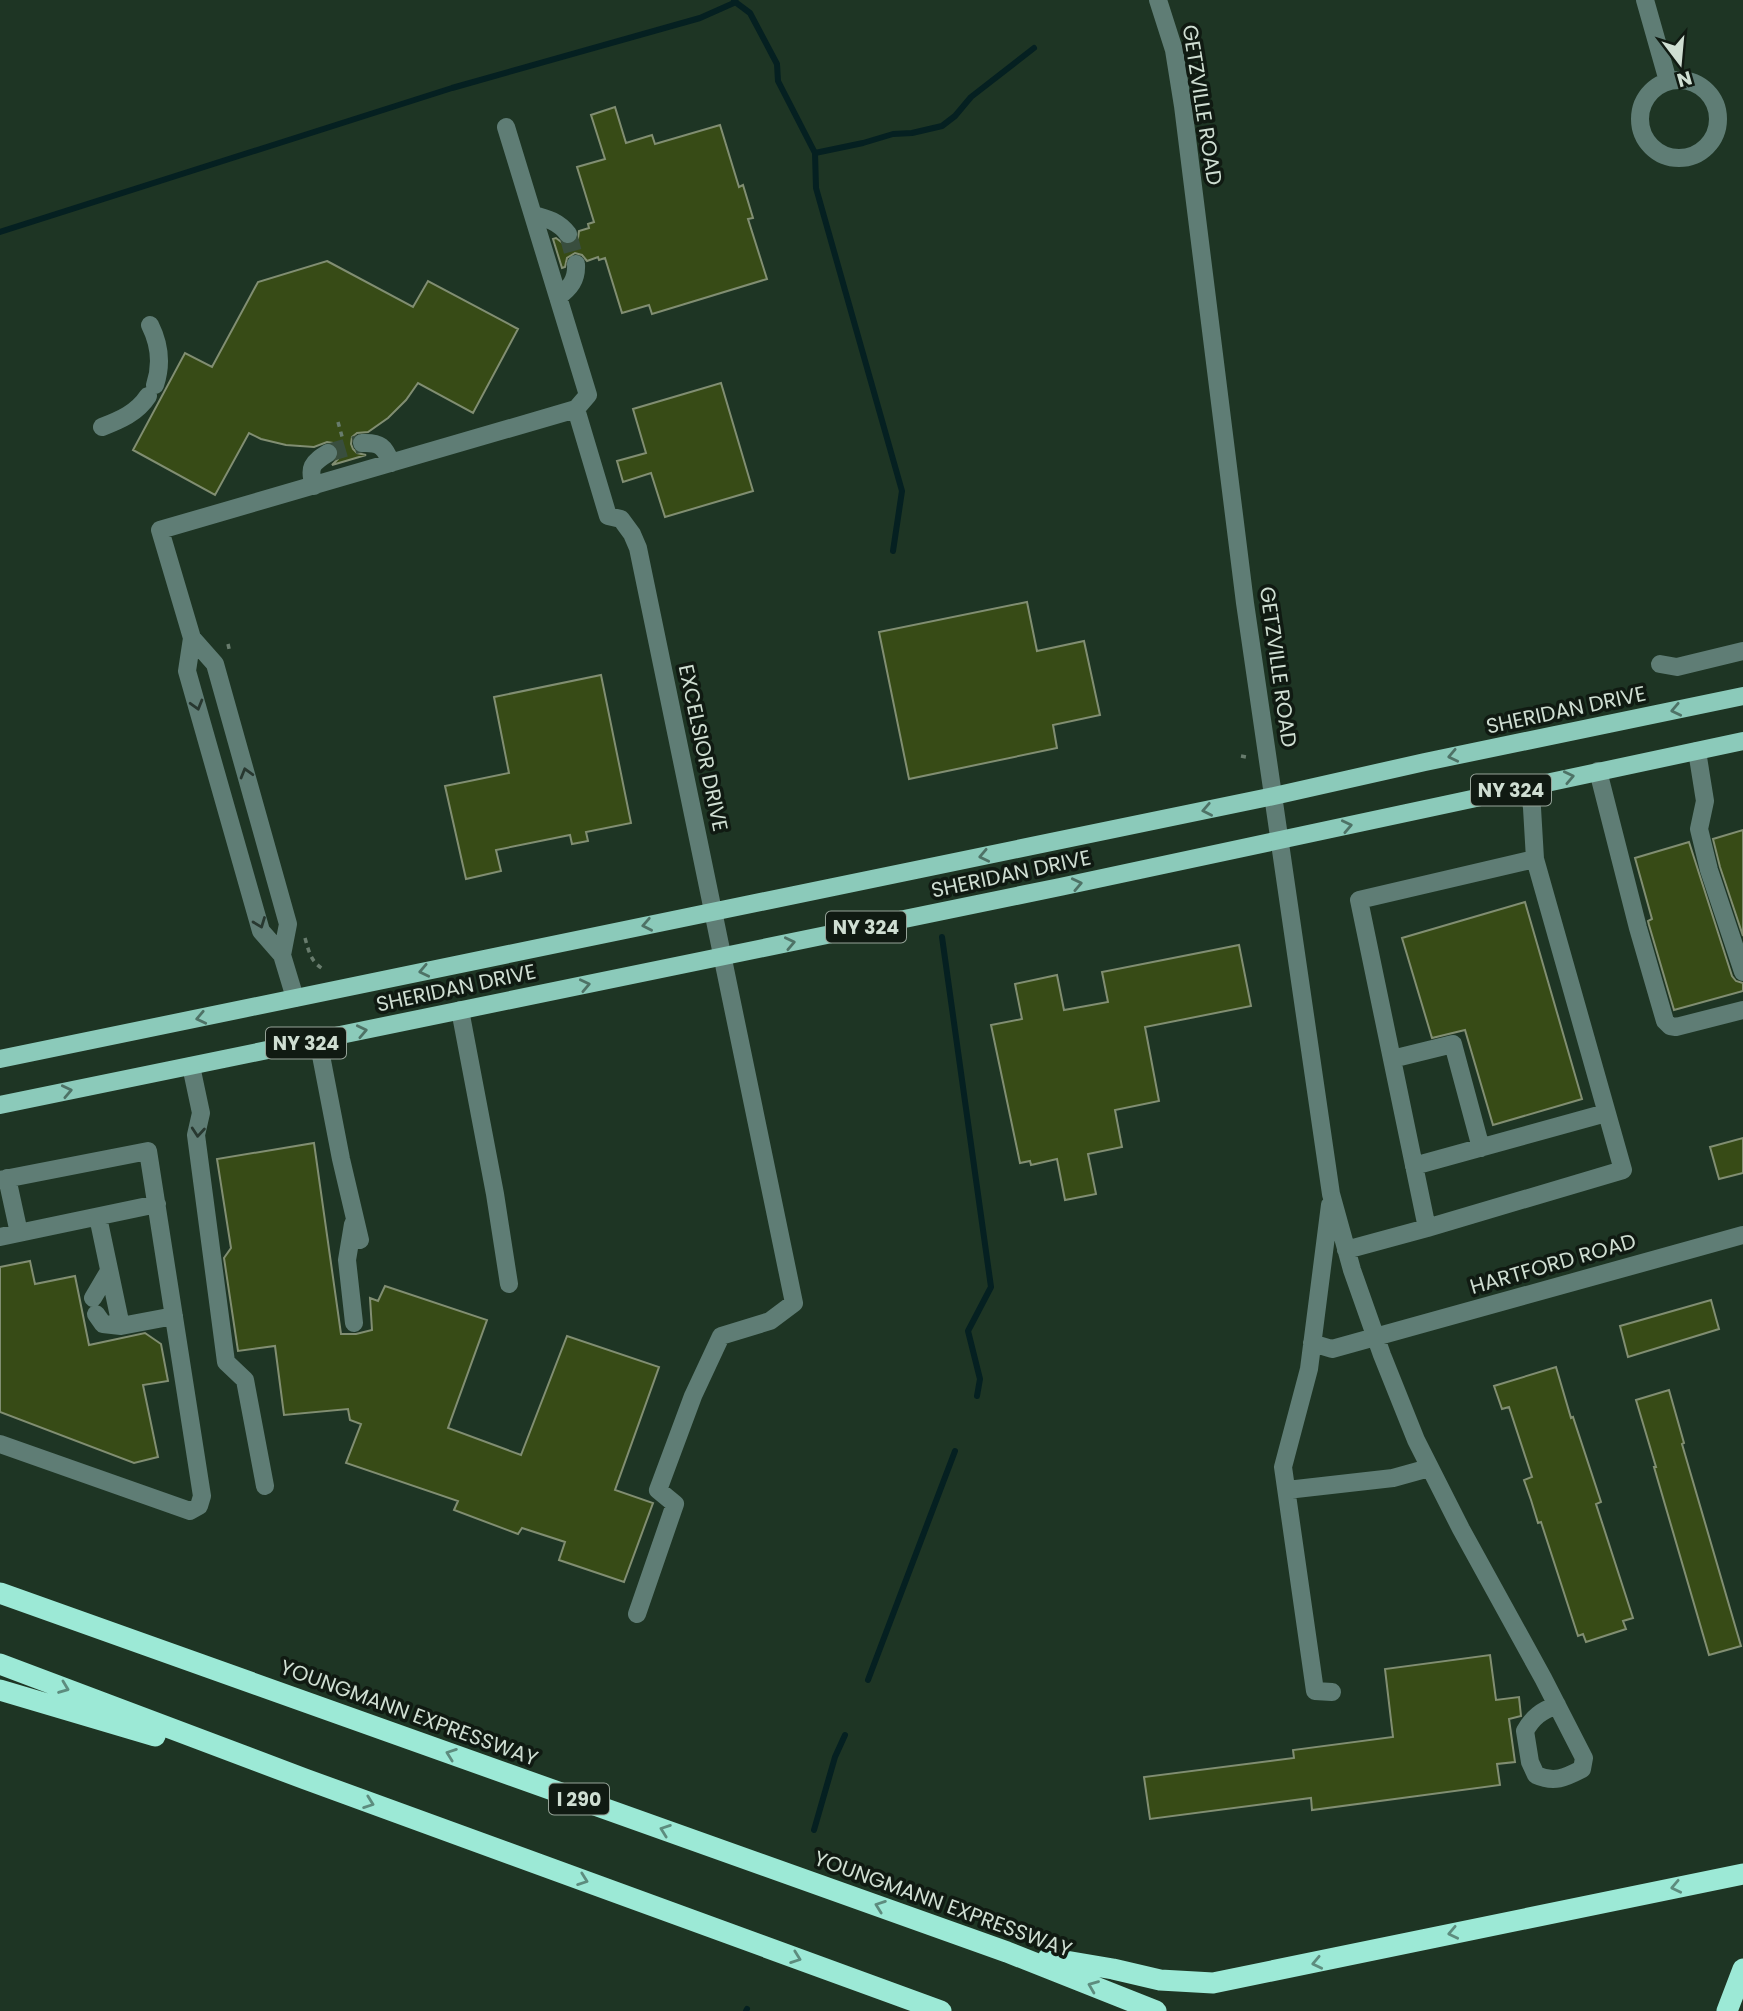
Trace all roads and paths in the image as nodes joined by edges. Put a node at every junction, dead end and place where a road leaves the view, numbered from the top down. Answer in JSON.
{"nodes":[{"id":1,"x":1158,"y":0,"type":"edge"},
{"id":2,"x":1645,"y":0,"type":"edge"},
{"id":3,"x":1668,"y":81,"type":"junction"},
{"id":4,"x":506,"y":127,"type":"dead end"},
{"id":5,"x":533,"y":215,"type":"junction"},
{"id":6,"x":568,"y":234,"type":"tunnel mouth"},
{"id":7,"x":576,"y":264,"type":"tunnel mouth"},
{"id":8,"x":558,"y":297,"type":"junction"},
{"id":9,"x":150,"y":326,"type":"dead end"},
{"id":10,"x":576,"y":409,"type":"junction"},
{"id":11,"x":338,"y":422,"type":"dead end"},
{"id":12,"x":102,"y":427,"type":"dead end"},
{"id":13,"x":345,"y":448,"type":"junction"},
{"id":14,"x":391,"y":463,"type":"junction"},
{"id":15,"x":314,"y":486,"type":"junction"},
{"id":16,"x":192,"y":638,"type":"junction"},
{"id":17,"x":1743,"y":651,"type":"edge"},
{"id":18,"x":1660,"y":664,"type":"dead end"},
{"id":19,"x":1743,"y":696,"type":"edge"},
{"id":20,"x":1743,"y":741,"type":"edge"},
{"id":21,"x":1697,"y":751,"type":"junction"},
{"id":22,"x":1598,"y":771,"type":"junction"},
{"id":23,"x":1529,"y":786,"type":"junction"},
{"id":24,"x":1274,"y":796,"type":"junction"},
{"id":25,"x":1280,"y":840,"type":"junction"},
{"id":26,"x":1535,"y":859,"type":"junction"},
{"id":27,"x":714,"y":912,"type":"junction"},
{"id":28,"x":304,"y":933,"type":"dead end"},
{"id":29,"x":282,"y":955,"type":"junction"},
{"id":30,"x":723,"y":957,"type":"junction"},
{"id":31,"x":325,"y":970,"type":"dead end"},
{"id":32,"x":1743,"y":972,"type":"edge"},
{"id":33,"x":295,"y":998,"type":"junction"},
{"id":34,"x":460,"y":1010,"type":"junction"},
{"id":35,"x":1743,"y":1010,"type":"edge"},
{"id":36,"x":318,"y":1040,"type":"junction"},
{"id":37,"x":0,"y":1059,"type":"edge"},
{"id":38,"x":1392,"y":1059,"type":"junction"},
{"id":39,"x":191,"y":1066,"type":"junction"},
{"id":40,"x":0,"y":1105,"type":"edge"},
{"id":41,"x":1606,"y":1113,"type":"junction"},
{"id":42,"x":1482,"y":1148,"type":"junction"},
{"id":43,"x":1414,"y":1166,"type":"junction"},
{"id":44,"x":4,"y":1179,"type":"edge"},
{"id":45,"x":1331,"y":1194,"type":"junction"},
{"id":46,"x":157,"y":1204,"type":"junction"},
{"id":47,"x":354,"y":1214,"type":"junction"},
{"id":48,"x":98,"y":1217,"type":"junction"},
{"id":49,"x":1427,"y":1228,"type":"junction"},
{"id":50,"x":19,"y":1233,"type":"junction"},
{"id":51,"x":1743,"y":1235,"type":"edge"},
{"id":52,"x":0,"y":1237,"type":"edge"},
{"id":53,"x":360,"y":1240,"type":"dead end"},
{"id":54,"x":1346,"y":1250,"type":"junction"},
{"id":55,"x":109,"y":1271,"type":"junction"},
{"id":56,"x":509,"y":1284,"type":"dead end"},
{"id":57,"x":174,"y":1316,"type":"junction"},
{"id":58,"x":354,"y":1323,"type":"dead end"},
{"id":59,"x":121,"y":1326,"type":"junction"},
{"id":60,"x":1375,"y":1337,"type":"junction"},
{"id":61,"x":1312,"y":1343,"type":"junction"},
{"id":62,"x":0,"y":1444,"type":"edge"},
{"id":63,"x":1429,"y":1468,"type":"junction"},
{"id":64,"x":265,"y":1486,"type":"dead end"},
{"id":65,"x":1287,"y":1490,"type":"junction"},
{"id":66,"x":0,"y":1593,"type":"edge"},
{"id":67,"x":637,"y":1614,"type":"dead end"},
{"id":68,"x":0,"y":1664,"type":"edge"},
{"id":69,"x":0,"y":1690,"type":"edge"},
{"id":70,"x":1332,"y":1692,"type":"dead end"},
{"id":71,"x":1557,"y":1704,"type":"dead end"},
{"id":72,"x":305,"y":1779,"type":"junction"},
{"id":73,"x":1743,"y":1874,"type":"edge"},
{"id":74,"x":1007,"y":1952,"type":"junction"},
{"id":75,"x":1743,"y":1969,"type":"edge"},
{"id":76,"x":937,"y":2010,"type":"edge"},
{"id":77,"x":1156,"y":2011,"type":"edge"},
{"id":78,"x":1727,"y":2011,"type":"edge"}],
"edges":[{"from":1,"to":24,"type":"street","name":"GETZVILLE ROAD"},
{"from":2,"to":3,"type":"street"},
{"from":3,"to":3,"type":"street"},
{"from":4,"to":5,"type":"street"},
{"from":5,"to":6,"type":"street"},
{"from":5,"to":8,"type":"street"},
{"from":7,"to":8,"type":"street"},
{"from":8,"to":10,"type":"street"},
{"from":9,"to":12,"type":"street"},
{"from":10,"to":14,"type":"street"},
{"from":10,"to":27,"type":"street","name":"EXCELSIOR DRIVE"},
{"from":11,"to":13,"type":"path"},
{"from":13,"to":14,"type":"street"},
{"from":13,"to":15,"type":"street"},
{"from":14,"to":15,"type":"street"},
{"from":15,"to":16,"type":"street"},
{"from":16,"to":29,"type":"street","one_way":true},
{"from":29,"to":16,"type":"street","one_way":true},
{"from":17,"to":18,"type":"street"},
{"from":19,"to":24,"type":"main road","name":"SHERIDAN DRIVE","number":"NY 324","one_way":true},
{"from":20,"to":21,"type":"main road","name":"SHERIDAN DRIVE","number":"NY 324"},
{"from":21,"to":22,"type":"main road","name":"SHERIDAN DRIVE","number":"NY 324"},
{"from":21,"to":32,"type":"street"},
{"from":23,"to":22,"type":"main road","name":"SHERIDAN DRIVE","number":"NY 324","one_way":true},
{"from":22,"to":35,"type":"street"},
{"from":25,"to":23,"type":"main road","name":"SHERIDAN DRIVE","number":"NY 324","one_way":true},
{"from":23,"to":26,"type":"street"},
{"from":24,"to":25,"type":"street","name":"GETZVILLE ROAD"},
{"from":24,"to":27,"type":"main road","name":"SHERIDAN DRIVE","number":"NY 324","one_way":true},
{"from":30,"to":25,"type":"main road","name":"SHERIDAN DRIVE","number":"NY 324","one_way":true},
{"from":25,"to":45,"type":"street","name":"GETZVILLE ROAD"},
{"from":26,"to":38,"type":"street"},
{"from":26,"to":41,"type":"street"},
{"from":27,"to":30,"type":"street","name":"EXCELSIOR DRIVE"},
{"from":27,"to":33,"type":"main road","name":"SHERIDAN DRIVE","number":"NY 324","one_way":true},
{"from":28,"to":31,"type":"path"},
{"from":29,"to":33,"type":"street"},
{"from":34,"to":30,"type":"main road","name":"SHERIDAN DRIVE","number":"NY 324","one_way":true},
{"from":30,"to":67,"type":"street","name":"EXCELSIOR DRIVE"},
{"from":33,"to":37,"type":"main road","name":"SHERIDAN DRIVE","number":"NY 324","one_way":true},
{"from":36,"to":34,"type":"main road","name":"SHERIDAN DRIVE","number":"NY 324","one_way":true},
{"from":34,"to":56,"type":"street"},
{"from":36,"to":39,"type":"main road","name":"SHERIDAN DRIVE","number":"NY 324"},
{"from":36,"to":47,"type":"street"},
{"from":38,"to":42,"type":"street"},
{"from":38,"to":43,"type":"street"},
{"from":40,"to":39,"type":"main road","name":"SHERIDAN DRIVE","number":"NY 324","one_way":true},
{"from":39,"to":64,"type":"street","one_way":true},
{"from":41,"to":42,"type":"street"},
{"from":41,"to":49,"type":"street"},
{"from":42,"to":43,"type":"street"},
{"from":43,"to":49,"type":"street"},
{"from":44,"to":46,"type":"street"},
{"from":44,"to":50,"type":"street"},
{"from":45,"to":54,"type":"street","name":"GETZVILLE ROAD"},
{"from":45,"to":61,"type":"street"},
{"from":46,"to":48,"type":"street"},
{"from":46,"to":57,"type":"street"},
{"from":47,"to":53,"type":"street"},
{"from":47,"to":58,"type":"street"},
{"from":48,"to":50,"type":"street"},
{"from":48,"to":55,"type":"street"},
{"from":49,"to":54,"type":"street"},
{"from":50,"to":52,"type":"street"},
{"from":51,"to":60,"type":"street","name":"HARTFORD ROAD"},
{"from":54,"to":60,"type":"street","name":"GETZVILLE ROAD"},
{"from":55,"to":59,"type":"street"},
{"from":55,"to":59,"type":"street"},
{"from":57,"to":59,"type":"street"},
{"from":57,"to":62,"type":"street"},
{"from":60,"to":61,"type":"street","name":"HARTFORD ROAD"},
{"from":60,"to":63,"type":"street","name":"GETZVILLE ROAD"},
{"from":61,"to":65,"type":"street"},
{"from":63,"to":65,"type":"street"},
{"from":63,"to":71,"type":"street","name":"GETZVILLE ROAD"},
{"from":65,"to":70,"type":"street"},
{"from":74,"to":66,"type":"highway","name":"YOUNGMANN EXPRESSWAY","number":"I 290","one_way":true},
{"from":68,"to":72,"type":"highway","one_way":true},
{"from":69,"to":72,"type":"highway"},
{"from":72,"to":76,"type":"highway","one_way":true},
{"from":73,"to":74,"type":"highway","one_way":true},
{"from":77,"to":74,"type":"highway","name":"YOUNGMANN EXPRESSWAY","number":"I 290","one_way":true},
{"from":75,"to":78,"type":"highway"}]}
